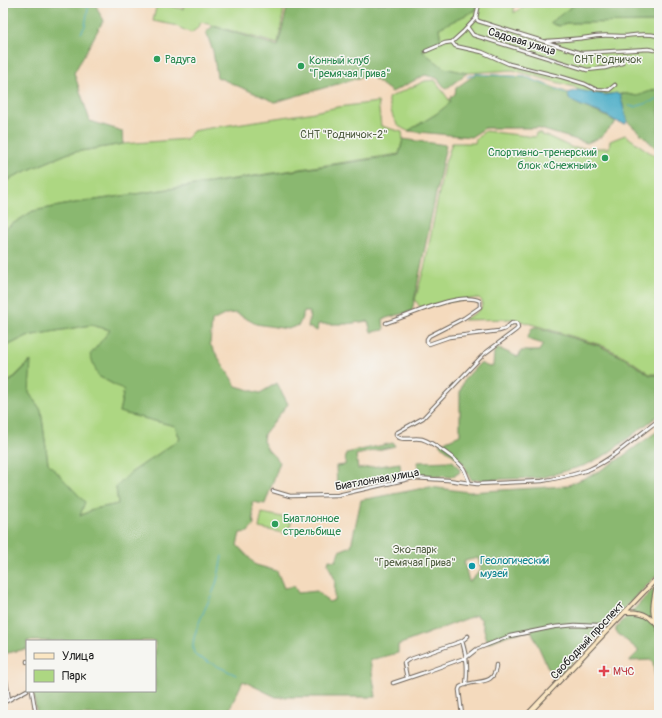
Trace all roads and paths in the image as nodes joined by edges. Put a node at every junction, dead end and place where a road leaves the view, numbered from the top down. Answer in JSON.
{"nodes":[{"id":1,"x":479,"y":3,"type":"edge"},
{"id":2,"x":476,"y":18,"type":"junction"},
{"id":3,"x":468,"y":28,"type":"junction"},
{"id":4,"x":658,"y":36,"type":"dead end"},
{"id":5,"x":544,"y":41,"type":"junction"},
{"id":6,"x":452,"y":42,"type":"junction"},
{"id":7,"x":654,"y":50,"type":"dead end"},
{"id":8,"x":426,"y":51,"type":"dead end"},
{"id":9,"x":622,"y":63,"type":"dead end"},
{"id":10,"x":615,"y":85,"type":"dead end"},
{"id":11,"x":386,"y":323,"type":"dead end"},
{"id":12,"x":659,"y":420,"type":"edge"},
{"id":13,"x":470,"y":483,"type":"junction"},
{"id":14,"x":273,"y":491,"type":"dead end"},
{"id":15,"x":659,"y":576,"type":"edge"},
{"id":16,"x":625,"y":612,"type":"junction"},
{"id":17,"x":655,"y":622,"type":"junction"},
{"id":18,"x":659,"y":630,"type":"edge"},
{"id":19,"x":607,"y":631,"type":"junction"},
{"id":20,"x":468,"y":636,"type":"dead end"},
{"id":21,"x":462,"y":641,"type":"junction"},
{"id":22,"x":467,"y":657,"type":"junction"},
{"id":23,"x":3,"y":661,"type":"edge"},
{"id":24,"x":496,"y":665,"type":"dead end"},
{"id":25,"x":407,"y":678,"type":"junction"},
{"id":26,"x":393,"y":683,"type":"dead end"},
{"id":27,"x":466,"y":685,"type":"junction"},
{"id":28,"x":26,"y":691,"type":"edge"},
{"id":29,"x":32,"y":692,"type":"edge"},
{"id":30,"x":9,"y":700,"type":"junction"},
{"id":31,"x":3,"y":703,"type":"edge"},
{"id":32,"x":36,"y":715,"type":"edge"},
{"id":33,"x":462,"y":715,"type":"edge"},
{"id":34,"x":528,"y":715,"type":"edge"}],
"edges":[{"from":1,"to":2,"type":"street"},
{"from":2,"to":3,"type":"street"},
{"from":2,"to":5,"type":"street"},
{"from":3,"to":6,"type":"street"},
{"from":3,"to":9,"type":"street","name":"Садовая улица"},
{"from":4,"to":5,"type":"street"},
{"from":5,"to":7,"type":"street"},
{"from":6,"to":8,"type":"street"},
{"from":6,"to":10,"type":"street"},
{"from":11,"to":13,"type":"street"},
{"from":12,"to":13,"type":"street","name":"Биатлонная улица"},
{"from":13,"to":14,"type":"street","name":"Биатлонная улица"},
{"from":15,"to":16,"type":"main road","name":"Свободный проспект"},
{"from":15,"to":17,"type":"main road"},
{"from":16,"to":17,"type":"main road"},
{"from":16,"to":19,"type":"main road","name":"Свободный проспект"},
{"from":17,"to":18,"type":"main road"},
{"from":19,"to":22,"type":"street"},
{"from":19,"to":34,"type":"main road","name":"Свободный проспект"},
{"from":20,"to":21,"type":"street"},
{"from":21,"to":22,"type":"street"},
{"from":21,"to":25,"type":"street"},
{"from":22,"to":25,"type":"street"},
{"from":22,"to":27,"type":"street"},
{"from":23,"to":30,"type":"street"},
{"from":24,"to":27,"type":"street"},
{"from":25,"to":26,"type":"street"},
{"from":27,"to":33,"type":"street"},
{"from":28,"to":30,"type":"street"},
{"from":29,"to":32,"type":"street"},
{"from":30,"to":31,"type":"street"}]}
